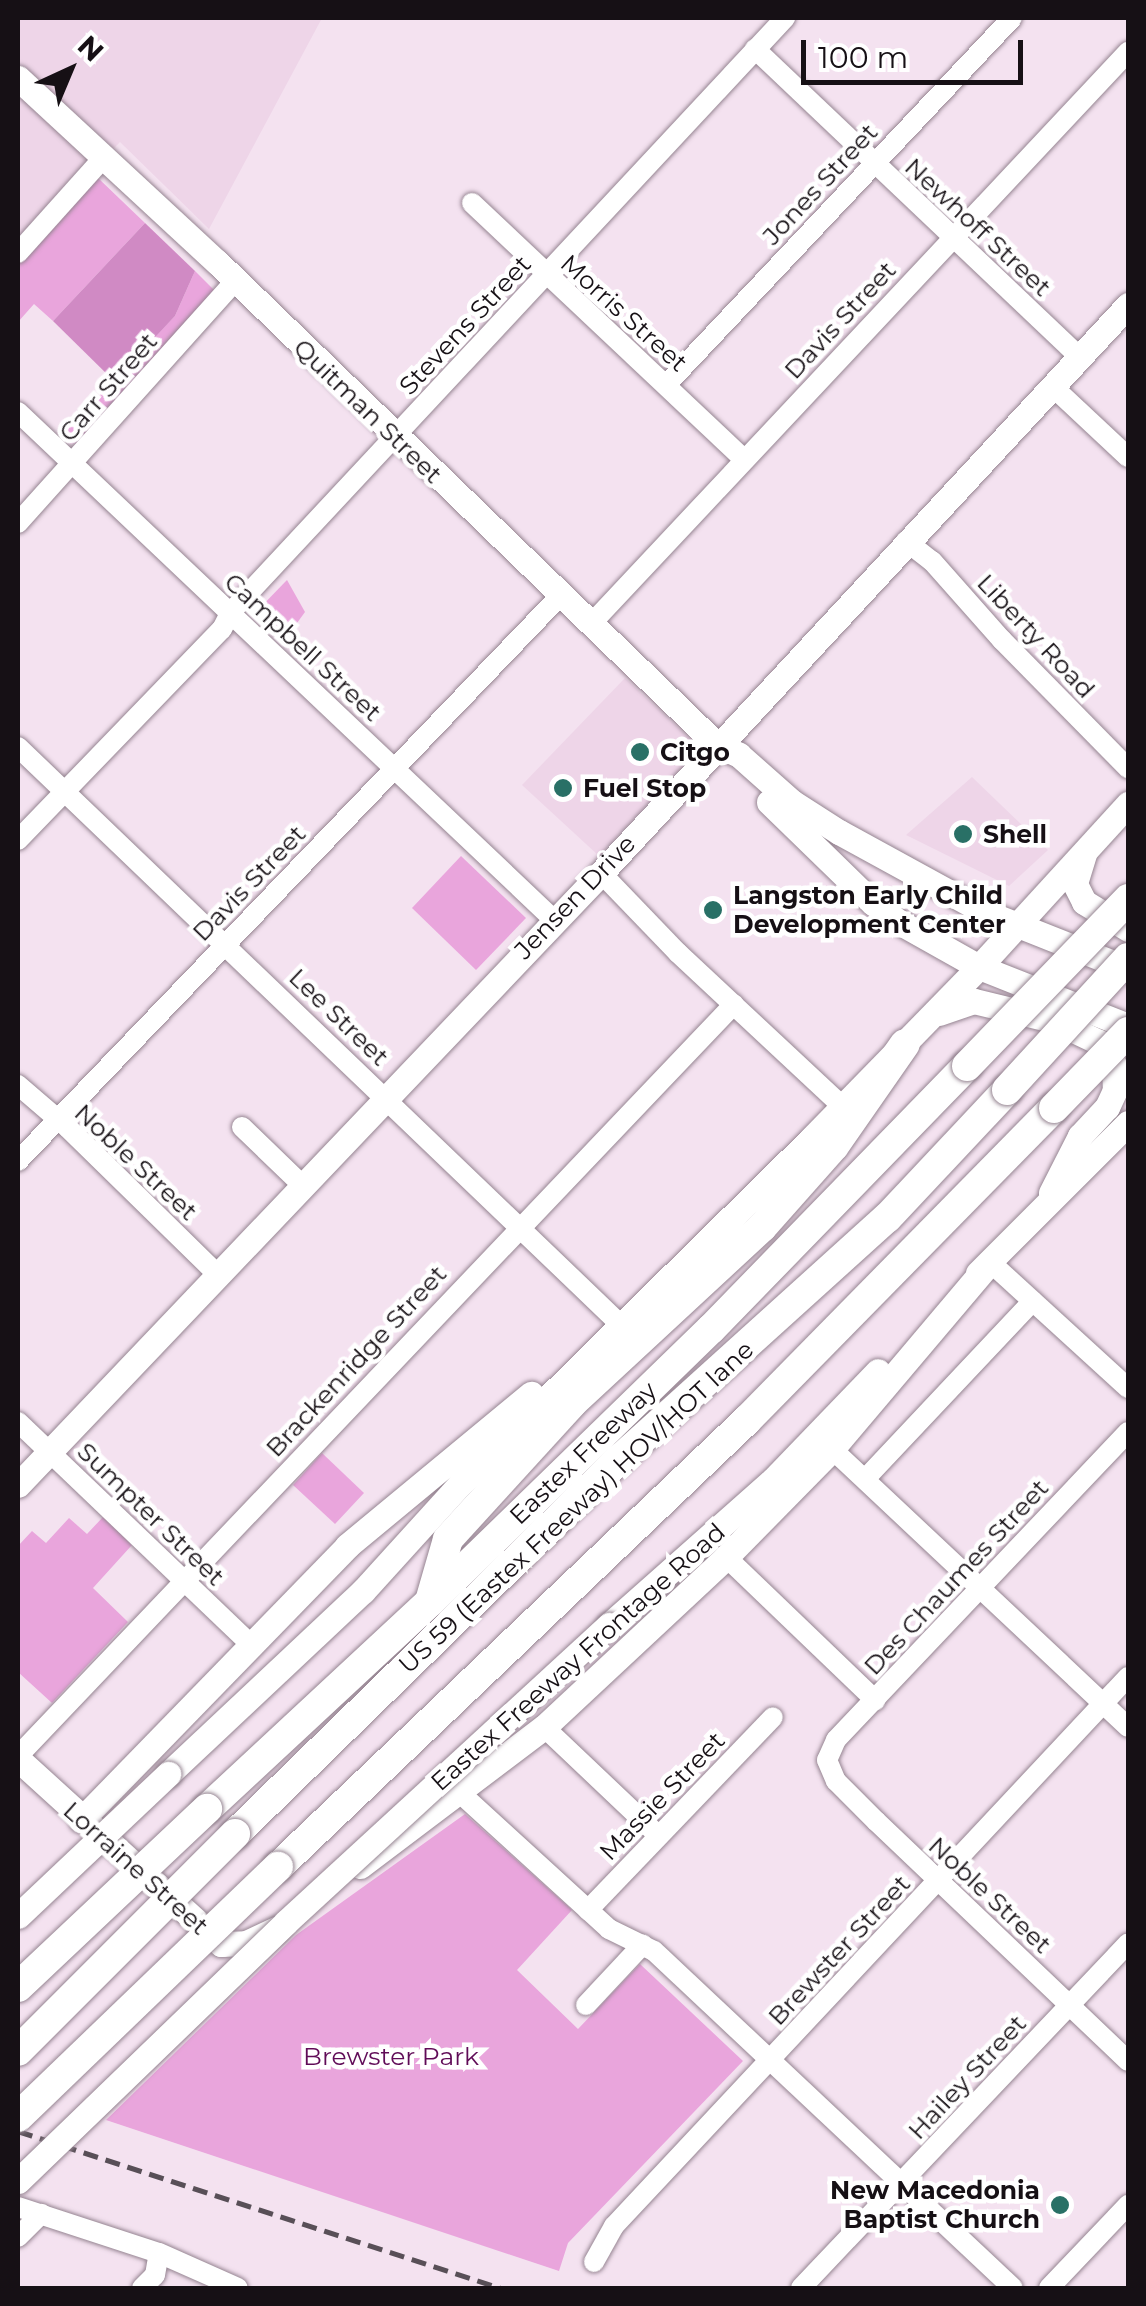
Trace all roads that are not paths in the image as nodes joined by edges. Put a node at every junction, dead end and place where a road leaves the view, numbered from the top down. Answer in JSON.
{"nodes":[{"id":1,"x":785,"y":18,"type":"edge"},
{"id":2,"x":1012,"y":18,"type":"edge"},
{"id":3,"x":755,"y":49,"type":"junction"},
{"id":4,"x":1128,"y":52,"type":"edge"},
{"id":5,"x":18,"y":78,"type":"edge"},
{"id":6,"x":105,"y":156,"type":"junction"},
{"id":7,"x":874,"y":162,"type":"junction"},
{"id":8,"x":472,"y":203,"type":"dead end"},
{"id":9,"x":951,"y":238,"type":"junction"},
{"id":10,"x":18,"y":253,"type":"edge"},
{"id":11,"x":546,"y":276,"type":"junction"},
{"id":12,"x":234,"y":282,"type":"junction"},
{"id":13,"x":1128,"y":305,"type":"edge"},
{"id":14,"x":1080,"y":357,"type":"junction"},
{"id":15,"x":666,"y":386,"type":"junction"},
{"id":16,"x":1052,"y":386,"type":"junction"},
{"id":17,"x":18,"y":412,"type":"edge"},
{"id":18,"x":394,"y":437,"type":"junction"},
{"id":19,"x":1128,"y":457,"type":"edge"},
{"id":20,"x":744,"y":459,"type":"junction"},
{"id":21,"x":73,"y":464,"type":"junction"},
{"id":22,"x":18,"y":523,"type":"edge"},
{"id":23,"x":906,"y":541,"type":"junction"},
{"id":24,"x":560,"y":596,"type":"junction"},
{"id":25,"x":230,"y":613,"type":"junction"},
{"id":26,"x":591,"y":624,"type":"junction"},
{"id":27,"x":717,"y":745,"type":"junction"},
{"id":28,"x":18,"y":748,"type":"edge"},
{"id":29,"x":394,"y":768,"type":"junction"},
{"id":30,"x":1128,"y":768,"type":"edge"},
{"id":31,"x":65,"y":792,"type":"junction"},
{"id":32,"x":1128,"y":804,"type":"edge"},
{"id":33,"x":18,"y":840,"type":"edge"},
{"id":34,"x":812,"y":841,"type":"junction"},
{"id":35,"x":1084,"y":854,"type":"junction"},
{"id":36,"x":912,"y":871,"type":"junction"},
{"id":37,"x":602,"y":873,"type":"junction"},
{"id":38,"x":1128,"y":885,"type":"edge"},
{"id":39,"x":1128,"y":900,"type":"edge"},
{"id":40,"x":553,"y":919,"type":"junction"},
{"id":41,"x":1017,"y":925,"type":"junction"},
{"id":42,"x":1128,"y":929,"type":"edge"},
{"id":43,"x":1094,"y":937,"type":"junction"},
{"id":44,"x":226,"y":944,"type":"junction"},
{"id":45,"x":1128,"y":958,"type":"edge"},
{"id":46,"x":979,"y":968,"type":"junction"},
{"id":47,"x":1128,"y":969,"type":"edge"},
{"id":48,"x":734,"y":1004,"type":"junction"},
{"id":49,"x":934,"y":1014,"type":"junction"},
{"id":50,"x":1128,"y":1029,"type":"edge"},
{"id":51,"x":905,"y":1044,"type":"junction"},
{"id":52,"x":18,"y":1085,"type":"edge"},
{"id":53,"x":384,"y":1096,"type":"junction"},
{"id":54,"x":842,"y":1106,"type":"junction"},
{"id":55,"x":56,"y":1122,"type":"junction"},
{"id":56,"x":1128,"y":1123,"type":"edge"},
{"id":57,"x":242,"y":1127,"type":"dead end"},
{"id":58,"x":18,"y":1161,"type":"edge"},
{"id":59,"x":302,"y":1185,"type":"junction"},
{"id":60,"x":1040,"y":1215,"type":"junction"},
{"id":61,"x":518,"y":1226,"type":"junction"},
{"id":62,"x":990,"y":1262,"type":"junction"},
{"id":63,"x":219,"y":1276,"type":"junction"},
{"id":64,"x":1032,"y":1301,"type":"junction"},
{"id":65,"x":623,"y":1326,"type":"junction"},
{"id":66,"x":1128,"y":1388,"type":"edge"},
{"id":67,"x":18,"y":1422,"type":"edge"},
{"id":68,"x":1128,"y":1432,"type":"edge"},
{"id":69,"x":832,"y":1449,"type":"junction"},
{"id":70,"x":48,"y":1451,"type":"junction"},
{"id":71,"x":866,"y":1478,"type":"junction"},
{"id":72,"x":18,"y":1485,"type":"edge"},
{"id":73,"x":726,"y":1556,"type":"junction"},
{"id":74,"x":184,"y":1580,"type":"junction"},
{"id":75,"x":980,"y":1587,"type":"junction"},
{"id":76,"x":430,"y":1602,"type":"junction"},
{"id":77,"x":250,"y":1643,"type":"junction"},
{"id":78,"x":1128,"y":1678,"type":"edge"},
{"id":79,"x":875,"y":1700,"type":"junction"},
{"id":80,"x":1104,"y":1704,"type":"junction"},
{"id":81,"x":773,"y":1717,"type":"dead end"},
{"id":82,"x":1128,"y":1727,"type":"edge"},
{"id":83,"x":544,"y":1728,"type":"junction"},
{"id":84,"x":18,"y":1758,"type":"edge"},
{"id":85,"x":827,"y":1760,"type":"joint"},
{"id":86,"x":459,"y":1792,"type":"junction"},
{"id":87,"x":81,"y":1820,"type":"junction"},
{"id":88,"x":660,"y":1836,"type":"junction"},
{"id":89,"x":940,"y":1881,"type":"junction"},
{"id":90,"x":588,"y":1910,"type":"junction"},
{"id":91,"x":18,"y":1916,"type":"edge"},
{"id":92,"x":1128,"y":1943,"type":"edge"},
{"id":93,"x":643,"y":1944,"type":"junction"},
{"id":94,"x":18,"y":1987,"type":"edge"},
{"id":95,"x":586,"y":2004,"type":"dead end"},
{"id":96,"x":1070,"y":2005,"type":"junction"},
{"id":97,"x":18,"y":2050,"type":"edge"},
{"id":98,"x":771,"y":2060,"type":"junction"},
{"id":99,"x":1128,"y":2061,"type":"edge"},
{"id":100,"x":18,"y":2116,"type":"edge"},
{"id":101,"x":18,"y":2180,"type":"edge"},
{"id":102,"x":901,"y":2183,"type":"junction"},
{"id":103,"x":1128,"y":2204,"type":"edge"},
{"id":104,"x":18,"y":2207,"type":"edge"},
{"id":105,"x":41,"y":2214,"type":"junction"},
{"id":106,"x":18,"y":2238,"type":"edge"},
{"id":107,"x":159,"y":2253,"type":"junction"},
{"id":108,"x":594,"y":2262,"type":"dead end"},
{"id":109,"x":142,"y":2288,"type":"edge"},
{"id":110,"x":238,"y":2288,"type":"edge"},
{"id":111,"x":801,"y":2288,"type":"edge"},
{"id":112,"x":1013,"y":2288,"type":"edge"},
{"id":113,"x":1048,"y":2288,"type":"edge"}],
"edges":[{"from":1,"to":3,"type":"street","name":"Stevens Street"},
{"from":2,"to":7,"type":"street","name":"Jones Street"},
{"from":3,"to":7,"type":"street","name":"Newhoff Street"},
{"from":3,"to":11,"type":"street","name":"Stevens Street"},
{"from":4,"to":9,"type":"street","name":"Davis Street"},
{"from":5,"to":6,"type":"main road","name":"Quitman Street"},
{"from":6,"to":10,"type":"street"},
{"from":6,"to":12,"type":"main road","name":"Quitman Street"},
{"from":7,"to":9,"type":"street","name":"Newhoff Street"},
{"from":7,"to":15,"type":"street","name":"Jones Street"},
{"from":8,"to":11,"type":"street","name":"Morris Street"},
{"from":9,"to":14,"type":"street","name":"Newhoff Street"},
{"from":9,"to":20,"type":"street","name":"Davis Street"},
{"from":11,"to":15,"type":"street","name":"Morris Street"},
{"from":11,"to":18,"type":"street","name":"Stevens Street"},
{"from":12,"to":18,"type":"main road","name":"Quitman Street"},
{"from":12,"to":21,"type":"street","name":"Carr Street"},
{"from":13,"to":14,"type":"main road","name":"Jensen Drive"},
{"from":14,"to":16,"type":"main road","name":"Jensen Drive"},
{"from":15,"to":20,"type":"street","name":"Morris Street"},
{"from":16,"to":19,"type":"street"},
{"from":16,"to":23,"type":"main road","name":"Jensen Drive"},
{"from":17,"to":21,"type":"street","name":"Campbell Street"},
{"from":18,"to":24,"type":"main road","name":"Quitman Street"},
{"from":18,"to":25,"type":"street","name":"Stevens Street"},
{"from":20,"to":26,"type":"street","name":"Davis Street"},
{"from":21,"to":22,"type":"street","name":"Carr Street"},
{"from":21,"to":25,"type":"street","name":"Campbell Street"},
{"from":23,"to":27,"type":"main road","name":"Jensen Drive"},
{"from":23,"to":30,"type":"street","name":"Liberty Road"},
{"from":24,"to":26,"type":"main road","name":"Quitman Street"},
{"from":24,"to":29,"type":"street","name":"Davis Street"},
{"from":25,"to":29,"type":"street","name":"Campbell Street"},
{"from":25,"to":31,"type":"street","name":"Stevens Street"},
{"from":26,"to":27,"type":"main road","name":"Quitman Street"},
{"from":27,"to":34,"type":"main road","name":"Quitman Street"},
{"from":27,"to":36,"type":"main road","name":"Quitman Street"},
{"from":27,"to":37,"type":"main road","name":"Jensen Drive"},
{"from":28,"to":31,"type":"street","name":"Lee Street"},
{"from":29,"to":40,"type":"street","name":"Campbell Street"},
{"from":29,"to":44,"type":"street","name":"Davis Street"},
{"from":31,"to":33,"type":"street","name":"Stevens Street"},
{"from":31,"to":44,"type":"street","name":"Lee Street"},
{"from":32,"to":35,"type":"main road"},
{"from":34,"to":36,"type":"main road"},
{"from":34,"to":46,"type":"main road","name":"Quitman Street"},
{"from":35,"to":41,"type":"main road"},
{"from":35,"to":42,"type":"main road"},
{"from":36,"to":41,"type":"main road","name":"Quitman Street"},
{"from":37,"to":40,"type":"main road","name":"Jensen Drive"},
{"from":37,"to":48,"type":"street"},
{"from":38,"to":43,"type":"highway","bridge":true},
{"from":39,"to":43,"type":"highway","name":"Eastex Freeway","bridge":true},
{"from":40,"to":53,"type":"main road","name":"Jensen Drive"},
{"from":41,"to":46,"type":"main road"},
{"from":41,"to":47,"type":"main road","name":"Quitman Street"},
{"from":43,"to":76,"type":"highway","name":"Eastex Freeway","bridge":true},
{"from":44,"to":53,"type":"street","name":"Lee Street"},
{"from":44,"to":55,"type":"street","name":"Davis Street"},
{"from":45,"to":97,"type":"highway","name":"US 59 (Eastex Freeway) HOV/HOT lane","bridge":true},
{"from":46,"to":49,"type":"main road"},
{"from":46,"to":50,"type":"main road","name":"Quitman Street"},
{"from":48,"to":54,"type":"street"},
{"from":48,"to":61,"type":"street","name":"Brackenridge Street"},
{"from":49,"to":51,"type":"main road"},
{"from":49,"to":60,"type":"main road"},
{"from":50,"to":100,"type":"highway","bridge":true},
{"from":51,"to":54,"type":"main road"},
{"from":51,"to":76,"type":"highway"},
{"from":52,"to":55,"type":"street","name":"Noble Street"},
{"from":53,"to":59,"type":"main road","name":"Jensen Drive"},
{"from":53,"to":61,"type":"street","name":"Lee Street"},
{"from":54,"to":65,"type":"main road"},
{"from":55,"to":58,"type":"street","name":"Davis Street"},
{"from":55,"to":63,"type":"street","name":"Noble Street"},
{"from":56,"to":60,"type":"main road","name":"Eastex Freeway Frontage Road"},
{"from":57,"to":59,"type":"street"},
{"from":59,"to":63,"type":"main road","name":"Jensen Drive"},
{"from":60,"to":62,"type":"main road","name":"Eastex Freeway Frontage Road"},
{"from":61,"to":65,"type":"street","name":"Lee Street"},
{"from":61,"to":74,"type":"street","name":"Brackenridge Street"},
{"from":62,"to":64,"type":"street"},
{"from":62,"to":69,"type":"main road"},
{"from":62,"to":101,"type":"main road","name":"Eastex Freeway Frontage Road","bridge":true},
{"from":63,"to":70,"type":"main road","name":"Jensen Drive"},
{"from":64,"to":66,"type":"street"},
{"from":64,"to":71,"type":"street"},
{"from":65,"to":77,"type":"main road"},
{"from":65,"to":91,"type":"main road","bridge":true},
{"from":67,"to":70,"type":"street","name":"Sumpter Street"},
{"from":68,"to":75,"type":"street","name":"Des Chaumes Street"},
{"from":69,"to":71,"type":"street"},
{"from":69,"to":73,"type":"main road"},
{"from":70,"to":72,"type":"main road","name":"Jensen Drive"},
{"from":70,"to":74,"type":"street","name":"Sumpter Street"},
{"from":71,"to":75,"type":"street"},
{"from":73,"to":79,"type":"street"},
{"from":73,"to":83,"type":"main road"},
{"from":74,"to":77,"type":"street","name":"Sumpter Street"},
{"from":74,"to":84,"type":"street","name":"Brackenridge Street"},
{"from":75,"to":79,"type":"street","name":"Des Chaumes Street"},
{"from":75,"to":80,"type":"street"},
{"from":76,"to":94,"type":"highway","name":"Eastex Freeway","bridge":true},
{"from":77,"to":87,"type":"main road"},
{"from":78,"to":80,"type":"street","name":"Brewster Street"},
{"from":79,"to":85,"type":"street","name":"Des Chaumes Street"},
{"from":80,"to":82,"type":"street"},
{"from":80,"to":89,"type":"street","name":"Brewster Street"},
{"from":81,"to":88,"type":"street","name":"Massie Street"},
{"from":83,"to":86,"type":"main road"},
{"from":83,"to":88,"type":"street"},
{"from":84,"to":87,"type":"main road","name":"Lorraine Street"},
{"from":85,"to":89,"type":"street","name":"Noble Street"},
{"from":86,"to":87,"type":"main road","name":"Lorraine Street"},
{"from":86,"to":90,"type":"street"},
{"from":88,"to":90,"type":"street","name":"Massie Street"},
{"from":89,"to":96,"type":"street","name":"Noble Street"},
{"from":89,"to":98,"type":"street","name":"Brewster Street"},
{"from":90,"to":93,"type":"street"},
{"from":92,"to":96,"type":"street","name":"Hailey Street"},
{"from":93,"to":95,"type":"street"},
{"from":93,"to":98,"type":"street"},
{"from":96,"to":99,"type":"street","name":"Noble Street"},
{"from":96,"to":102,"type":"street","name":"Hailey Street"},
{"from":98,"to":102,"type":"street"},
{"from":98,"to":108,"type":"street","name":"Brewster Street"},
{"from":102,"to":111,"type":"street","name":"Hailey Street"},
{"from":102,"to":112,"type":"street"},
{"from":103,"to":113,"type":"street"},
{"from":104,"to":105,"type":"street"},
{"from":105,"to":106,"type":"street"},
{"from":105,"to":107,"type":"street"},
{"from":107,"to":109,"type":"street"},
{"from":107,"to":110,"type":"street"}]}
